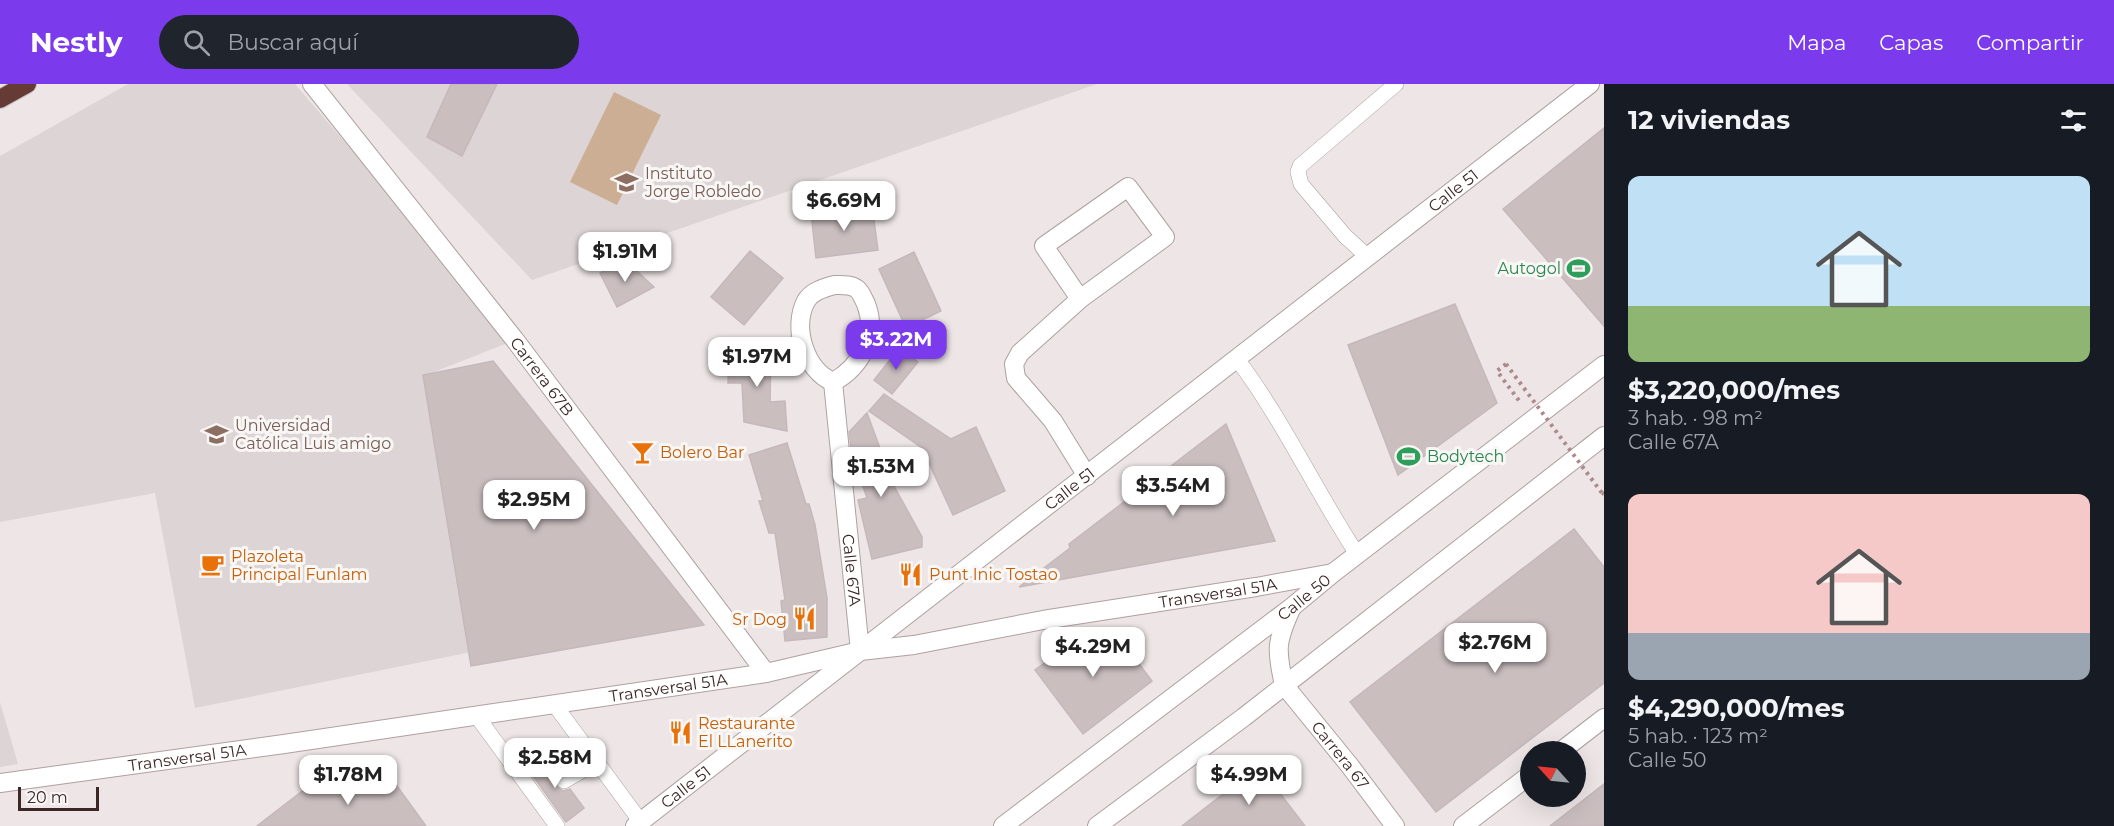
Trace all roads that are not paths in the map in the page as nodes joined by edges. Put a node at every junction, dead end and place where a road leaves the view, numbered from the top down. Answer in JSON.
{"nodes":[{"id":1,"x":27,"y":84,"type":"edge"},
{"id":2,"x":312,"y":84,"type":"edge"},
{"id":3,"x":1396,"y":84,"type":"edge"},
{"id":4,"x":1580,"y":87,"type":"edge"},
{"id":5,"x":0,"y":99,"type":"edge"},
{"id":6,"x":1368,"y":258,"type":"junction"},
{"id":7,"x":1080,"y":299,"type":"junction"},
{"id":8,"x":1237,"y":359,"type":"junction"},
{"id":9,"x":1603,"y":369,"type":"edge"},
{"id":10,"x":833,"y":382,"type":"junction"},
{"id":11,"x":1604,"y":436,"type":"edge"},
{"id":12,"x":1087,"y":476,"type":"junction"},
{"id":13,"x":1357,"y":554,"type":"junction"},
{"id":14,"x":1333,"y":573,"type":"junction"},
{"id":15,"x":1292,"y":608,"type":"junction"},
{"id":16,"x":860,"y":651,"type":"junction"},
{"id":17,"x":766,"y":673,"type":"junction"},
{"id":18,"x":1284,"y":685,"type":"junction"},
{"id":19,"x":554,"y":704,"type":"junction"},
{"id":20,"x":476,"y":715,"type":"junction"},
{"id":21,"x":1604,"y":718,"type":"edge"},
{"id":22,"x":1574,"y":741,"type":"edge"},
{"id":23,"x":597,"y":762,"type":"junction"},
{"id":24,"x":564,"y":781,"type":"dead end"},
{"id":25,"x":0,"y":783,"type":"edge"},
{"id":26,"x":1520,"y":783,"type":"edge"},
{"id":27,"x":638,"y":824,"type":"edge"},
{"id":28,"x":557,"y":826,"type":"edge"},
{"id":29,"x":1003,"y":826,"type":"edge"},
{"id":30,"x":1096,"y":826,"type":"edge"},
{"id":31,"x":1395,"y":826,"type":"edge"},
{"id":32,"x":1463,"y":826,"type":"edge"}],
"edges":[{"from":1,"to":5,"type":"highway"},
{"from":2,"to":17,"type":"street","name":"Carrera 67B"},
{"from":3,"to":6,"type":"lane"},
{"from":4,"to":6,"type":"street","name":"Calle 51"},
{"from":6,"to":8,"type":"street","name":"Calle 51"},
{"from":7,"to":7,"type":"street"},
{"from":7,"to":12,"type":"street"},
{"from":8,"to":12,"type":"street","name":"Calle 51"},
{"from":8,"to":13,"type":"lane"},
{"from":9,"to":13,"type":"street","name":"Calle 50"},
{"from":10,"to":10,"type":"street"},
{"from":10,"to":16,"type":"street","name":"Calle 67A"},
{"from":11,"to":18,"type":"street"},
{"from":12,"to":16,"type":"street","name":"Calle 51"},
{"from":13,"to":14,"type":"street","name":"Calle 50"},
{"from":14,"to":15,"type":"street","name":"Calle 50"},
{"from":14,"to":16,"type":"street","name":"Transversal 51A"},
{"from":15,"to":18,"type":"street"},
{"from":15,"to":29,"type":"street","name":"Calle 50"},
{"from":16,"to":17,"type":"street","name":"Transversal 51A"},
{"from":16,"to":27,"type":"street","name":"Calle 51"},
{"from":17,"to":19,"type":"street","name":"Transversal 51A"},
{"from":18,"to":30,"type":"street"},
{"from":18,"to":31,"type":"street","name":"Carrera 67"},
{"from":19,"to":20,"type":"street","name":"Transversal 51A"},
{"from":19,"to":23,"type":"lane"},
{"from":20,"to":25,"type":"street","name":"Transversal 51A"},
{"from":20,"to":28,"type":"lane"},
{"from":21,"to":22,"type":"street"},
{"from":23,"to":24,"type":"lane"},
{"from":23,"to":27,"type":"lane"},
{"from":26,"to":32,"type":"street"}]}
